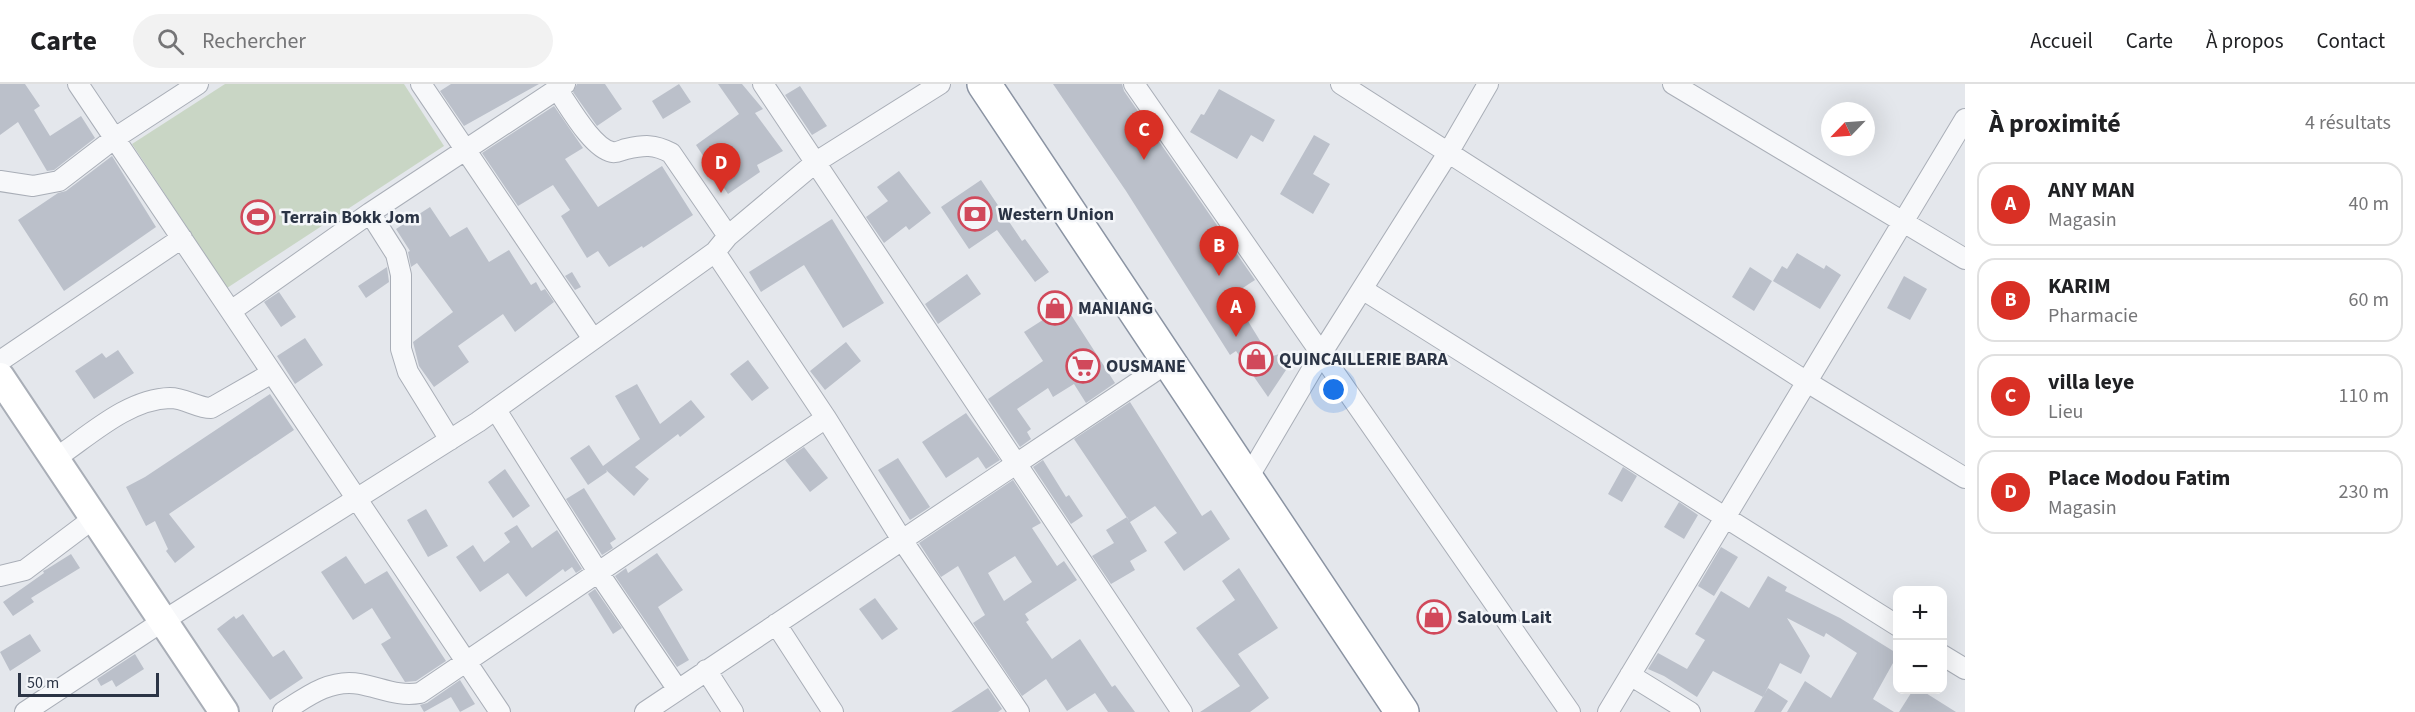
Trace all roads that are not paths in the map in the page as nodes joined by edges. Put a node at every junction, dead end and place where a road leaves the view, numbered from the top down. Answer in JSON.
{"nodes":[{"id":1,"x":78,"y":84,"type":"edge"},
{"id":2,"x":198,"y":84,"type":"edge"},
{"id":3,"x":421,"y":84,"type":"edge"},
{"id":4,"x":763,"y":84,"type":"edge"},
{"id":5,"x":940,"y":84,"type":"edge"},
{"id":6,"x":984,"y":84,"type":"edge"},
{"id":7,"x":1134,"y":84,"type":"edge"},
{"id":8,"x":1341,"y":84,"type":"edge"},
{"id":9,"x":1488,"y":84,"type":"edge"},
{"id":10,"x":1673,"y":84,"type":"edge"},
{"id":11,"x":561,"y":87,"type":"edge"},
{"id":12,"x":177,"y":90,"type":"edge"},
{"id":13,"x":1965,"y":119,"type":"edge"},
{"id":14,"x":115,"y":138,"type":"junction"},
{"id":15,"x":466,"y":149,"type":"junction"},
{"id":16,"x":1448,"y":153,"type":"junction"},
{"id":17,"x":816,"y":162,"type":"junction"},
{"id":18,"x":0,"y":181,"type":"edge"},
{"id":19,"x":370,"y":213,"type":"junction"},
{"id":20,"x":1903,"y":222,"type":"junction"},
{"id":21,"x":728,"y":236,"type":"junction"},
{"id":22,"x":182,"y":238,"type":"junction"},
{"id":23,"x":716,"y":252,"type":"junction"},
{"id":24,"x":1965,"y":260,"type":"edge"},
{"id":25,"x":1362,"y":289,"type":"junction"},
{"id":26,"x":231,"y":311,"type":"junction"},
{"id":27,"x":593,"y":339,"type":"junction"},
{"id":28,"x":1321,"y":354,"type":"junction"},
{"id":29,"x":1170,"y":361,"type":"junction"},
{"id":30,"x":272,"y":373,"type":"junction"},
{"id":31,"x":0,"y":375,"type":"edge"},
{"id":32,"x":1807,"y":382,"type":"junction"},
{"id":33,"x":496,"y":410,"type":"junction"},
{"id":34,"x":826,"y":418,"type":"junction"},
{"id":35,"x":450,"y":440,"type":"junction"},
{"id":36,"x":56,"y":458,"type":"junction"},
{"id":37,"x":1015,"y":464,"type":"junction"},
{"id":38,"x":1248,"y":478,"type":"junction"},
{"id":39,"x":1965,"y":478,"type":"edge"},
{"id":40,"x":357,"y":499,"type":"junction"},
{"id":41,"x":94,"y":518,"type":"junction"},
{"id":42,"x":1725,"y":518,"type":"junction"},
{"id":43,"x":902,"y":540,"type":"junction"},
{"id":44,"x":598,"y":572,"type":"junction"},
{"id":45,"x":0,"y":576,"type":"edge"},
{"id":46,"x":163,"y":621,"type":"junction"},
{"id":47,"x":1893,"y":623,"type":"edge"},
{"id":48,"x":776,"y":624,"type":"junction"},
{"id":49,"x":1947,"y":658,"type":"edge"},
{"id":50,"x":465,"y":661,"type":"junction"},
{"id":51,"x":1965,"y":669,"type":"edge"},
{"id":52,"x":706,"y":670,"type":"junction"},
{"id":53,"x":1630,"y":675,"type":"junction"},
{"id":54,"x":678,"y":690,"type":"junction"},
{"id":55,"x":25,"y":712,"type":"edge"},
{"id":56,"x":224,"y":712,"type":"edge"},
{"id":57,"x":283,"y":712,"type":"edge"},
{"id":58,"x":500,"y":712,"type":"edge"},
{"id":59,"x":645,"y":712,"type":"edge"},
{"id":60,"x":733,"y":712,"type":"edge"},
{"id":61,"x":833,"y":712,"type":"edge"},
{"id":62,"x":1019,"y":712,"type":"edge"},
{"id":63,"x":1182,"y":712,"type":"edge"},
{"id":64,"x":1402,"y":712,"type":"edge"},
{"id":65,"x":1570,"y":712,"type":"edge"},
{"id":66,"x":1608,"y":712,"type":"edge"},
{"id":67,"x":1690,"y":712,"type":"edge"}],
"edges":[{"from":1,"to":14,"type":"street"},
{"from":2,"to":12,"type":"street"},
{"from":3,"to":15,"type":"street"},
{"from":4,"to":17,"type":"street"},
{"from":5,"to":17,"type":"street"},
{"from":6,"to":29,"type":"highway"},
{"from":7,"to":28,"type":"street"},
{"from":8,"to":16,"type":"street"},
{"from":9,"to":16,"type":"street"},
{"from":10,"to":20,"type":"street"},
{"from":11,"to":15,"type":"street"},
{"from":11,"to":21,"type":"street"},
{"from":12,"to":14,"type":"street"},
{"from":13,"to":20,"type":"street"},
{"from":14,"to":18,"type":"street"},
{"from":14,"to":22,"type":"street"},
{"from":15,"to":19,"type":"street"},
{"from":15,"to":27,"type":"street"},
{"from":16,"to":25,"type":"street"},
{"from":16,"to":32,"type":"street"},
{"from":17,"to":21,"type":"street"},
{"from":17,"to":37,"type":"street"},
{"from":19,"to":26,"type":"street"},
{"from":19,"to":35,"type":"street"},
{"from":20,"to":24,"type":"street"},
{"from":20,"to":32,"type":"street"},
{"from":21,"to":23,"type":"street"},
{"from":22,"to":26,"type":"street"},
{"from":22,"to":31,"type":"street"},
{"from":23,"to":27,"type":"street"},
{"from":23,"to":34,"type":"street"},
{"from":25,"to":28,"type":"street"},
{"from":25,"to":42,"type":"street"},
{"from":26,"to":30,"type":"street"},
{"from":27,"to":33,"type":"street"},
{"from":28,"to":38,"type":"street"},
{"from":28,"to":65,"type":"street"},
{"from":29,"to":37,"type":"street"},
{"from":29,"to":38,"type":"highway"},
{"from":30,"to":36,"type":"street"},
{"from":30,"to":40,"type":"street"},
{"from":31,"to":36,"type":"main road"},
{"from":32,"to":39,"type":"street"},
{"from":32,"to":42,"type":"street"},
{"from":33,"to":35,"type":"street"},
{"from":33,"to":44,"type":"street"},
{"from":34,"to":43,"type":"street"},
{"from":34,"to":44,"type":"street"},
{"from":35,"to":40,"type":"street"},
{"from":36,"to":41,"type":"main road"},
{"from":37,"to":43,"type":"street"},
{"from":37,"to":63,"type":"street"},
{"from":38,"to":64,"type":"highway"},
{"from":40,"to":46,"type":"street"},
{"from":40,"to":50,"type":"street"},
{"from":41,"to":45,"type":"street"},
{"from":41,"to":46,"type":"main road"},
{"from":42,"to":47,"type":"street"},
{"from":42,"to":53,"type":"street"},
{"from":43,"to":48,"type":"street"},
{"from":43,"to":62,"type":"street"},
{"from":44,"to":50,"type":"street"},
{"from":44,"to":54,"type":"street"},
{"from":46,"to":55,"type":"street"},
{"from":46,"to":56,"type":"main road"},
{"from":48,"to":52,"type":"street"},
{"from":48,"to":61,"type":"street"},
{"from":49,"to":51,"type":"street"},
{"from":50,"to":57,"type":"street"},
{"from":50,"to":58,"type":"street"},
{"from":52,"to":54,"type":"street"},
{"from":52,"to":60,"type":"street"},
{"from":53,"to":66,"type":"street"},
{"from":53,"to":67,"type":"street"},
{"from":54,"to":59,"type":"street"}]}
